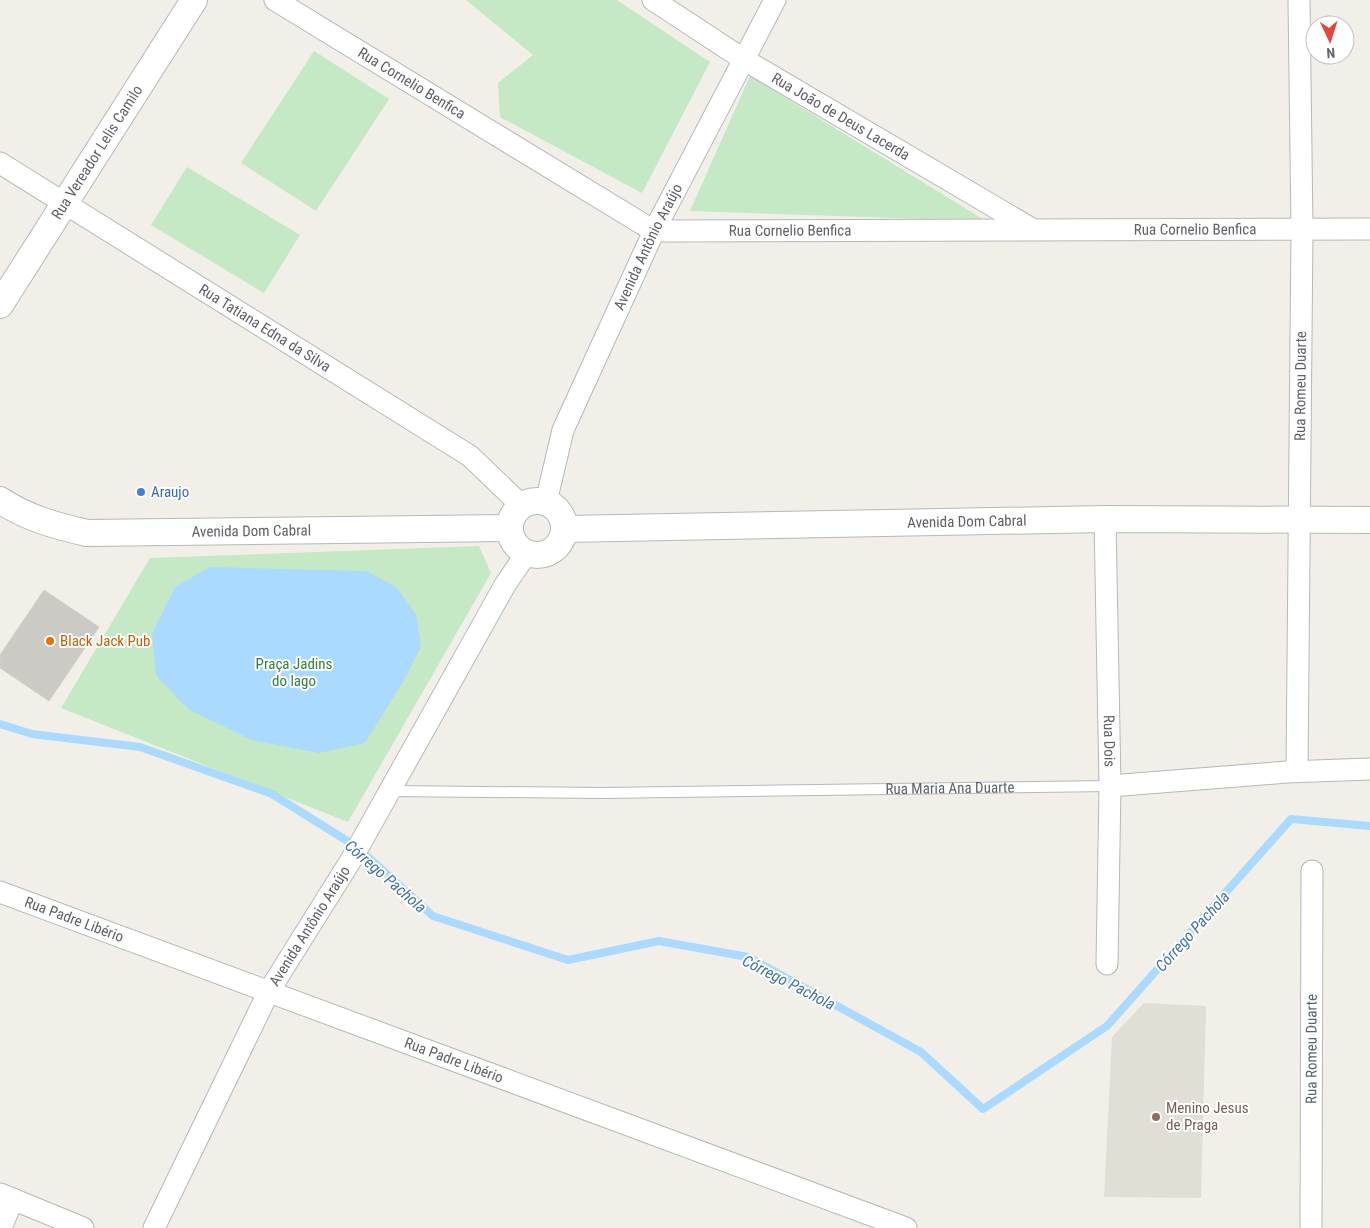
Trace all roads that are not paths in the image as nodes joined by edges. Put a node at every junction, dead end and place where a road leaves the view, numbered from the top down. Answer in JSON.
{"nodes":[{"id":1,"x":194,"y":0,"type":"edge"},
{"id":2,"x":275,"y":0,"type":"edge"},
{"id":3,"x":653,"y":0,"type":"edge"},
{"id":4,"x":775,"y":0,"type":"edge"},
{"id":5,"x":1299,"y":0,"type":"edge"},
{"id":6,"x":743,"y":59,"type":"junction"},
{"id":7,"x":0,"y":163,"type":"edge"},
{"id":8,"x":63,"y":203,"type":"junction"},
{"id":9,"x":1302,"y":229,"type":"junction"},
{"id":10,"x":1370,"y":229,"type":"edge"},
{"id":11,"x":1032,"y":230,"type":"junction"},
{"id":12,"x":654,"y":231,"type":"junction"},
{"id":13,"x":0,"y":305,"type":"edge"},
{"id":14,"x":0,"y":500,"type":"edge"},
{"id":15,"x":534,"y":504,"type":"junction"},
{"id":16,"x":1299,"y":519,"type":"junction"},
{"id":17,"x":1104,"y":520,"type":"junction"},
{"id":18,"x":1370,"y":520,"type":"edge"},
{"id":19,"x":510,"y":528,"type":"junction"},
{"id":20,"x":565,"y":529,"type":"junction"},
{"id":21,"x":526,"y":554,"type":"junction"},
{"id":22,"x":1370,"y":769,"type":"edge"},
{"id":23,"x":1297,"y":771,"type":"junction"},
{"id":24,"x":1110,"y":786,"type":"junction"},
{"id":25,"x":389,"y":791,"type":"junction"},
{"id":26,"x":1312,"y":872,"type":"dead end"},
{"id":27,"x":0,"y":892,"type":"edge"},
{"id":28,"x":1107,"y":964,"type":"dead end"},
{"id":29,"x":269,"y":991,"type":"junction"},
{"id":30,"x":7,"y":1197,"type":"edge"},
{"id":31,"x":1,"y":1228,"type":"edge"},
{"id":32,"x":83,"y":1228,"type":"edge"},
{"id":33,"x":154,"y":1228,"type":"edge"},
{"id":34,"x":906,"y":1228,"type":"edge"},
{"id":35,"x":1311,"y":1228,"type":"edge"}],
"edges":[{"from":1,"to":8,"type":"street","name":"Rua Vereador Lelis Camilo"},
{"from":2,"to":12,"type":"street","name":"Rua Cornelio Benfica"},
{"from":3,"to":6,"type":"street","name":"Rua João de Deus Lacerda"},
{"from":4,"to":6,"type":"street","name":"Avenida Antônio Araújo"},
{"from":5,"to":9,"type":"street","name":"Rua Romeu Duarte"},
{"from":6,"to":11,"type":"street","name":"Rua João de Deus Lacerda"},
{"from":6,"to":12,"type":"street","name":"Avenida Antônio Araújo"},
{"from":7,"to":8,"type":"street","name":"Rua Tatiana Edna da Silva"},
{"from":8,"to":13,"type":"street","name":"Rua Vereador Lelis Camilo"},
{"from":8,"to":15,"type":"street","name":"Rua Tatiana Edna da Silva"},
{"from":9,"to":10,"type":"street","name":"Rua Cornelio Benfica"},
{"from":9,"to":11,"type":"street","name":"Rua Cornelio Benfica"},
{"from":9,"to":16,"type":"street","name":"Rua Romeu Duarte"},
{"from":11,"to":12,"type":"street","name":"Rua Cornelio Benfica"},
{"from":12,"to":15,"type":"street","name":"Avenida Antônio Araújo"},
{"from":14,"to":19,"type":"street","name":"Avenida Dom Cabral"},
{"from":15,"to":19,"type":"street"},
{"from":15,"to":20,"type":"street"},
{"from":16,"to":17,"type":"street","name":"Avenida Dom Cabral"},
{"from":16,"to":18,"type":"street","name":"Avenida Dom Cabral"},
{"from":16,"to":23,"type":"street","name":"Rua Romeu Duarte"},
{"from":17,"to":20,"type":"street","name":"Avenida Dom Cabral"},
{"from":17,"to":24,"type":"street","name":"Rua Dois"},
{"from":19,"to":21,"type":"street"},
{"from":20,"to":21,"type":"street"},
{"from":21,"to":25,"type":"street","name":"Avenida Antônio Araújo"},
{"from":22,"to":23,"type":"street","name":"Rua Maria Ana Duarte"},
{"from":23,"to":24,"type":"street","name":"Rua Maria Ana Duarte"},
{"from":24,"to":25,"type":"lane","name":"Rua Maria Ana Duarte"},
{"from":24,"to":28,"type":"street","name":"Rua Dois"},
{"from":25,"to":29,"type":"street","name":"Avenida Antônio Araújo"},
{"from":26,"to":35,"type":"street","name":"Rua Romeu Duarte"},
{"from":27,"to":29,"type":"street","name":"Rua Padre Libério"},
{"from":29,"to":33,"type":"street","name":"Avenida Antônio Araújo"},
{"from":29,"to":34,"type":"street","name":"Rua Padre Libério"},
{"from":30,"to":31,"type":"street"},
{"from":30,"to":32,"type":"street"}]}
